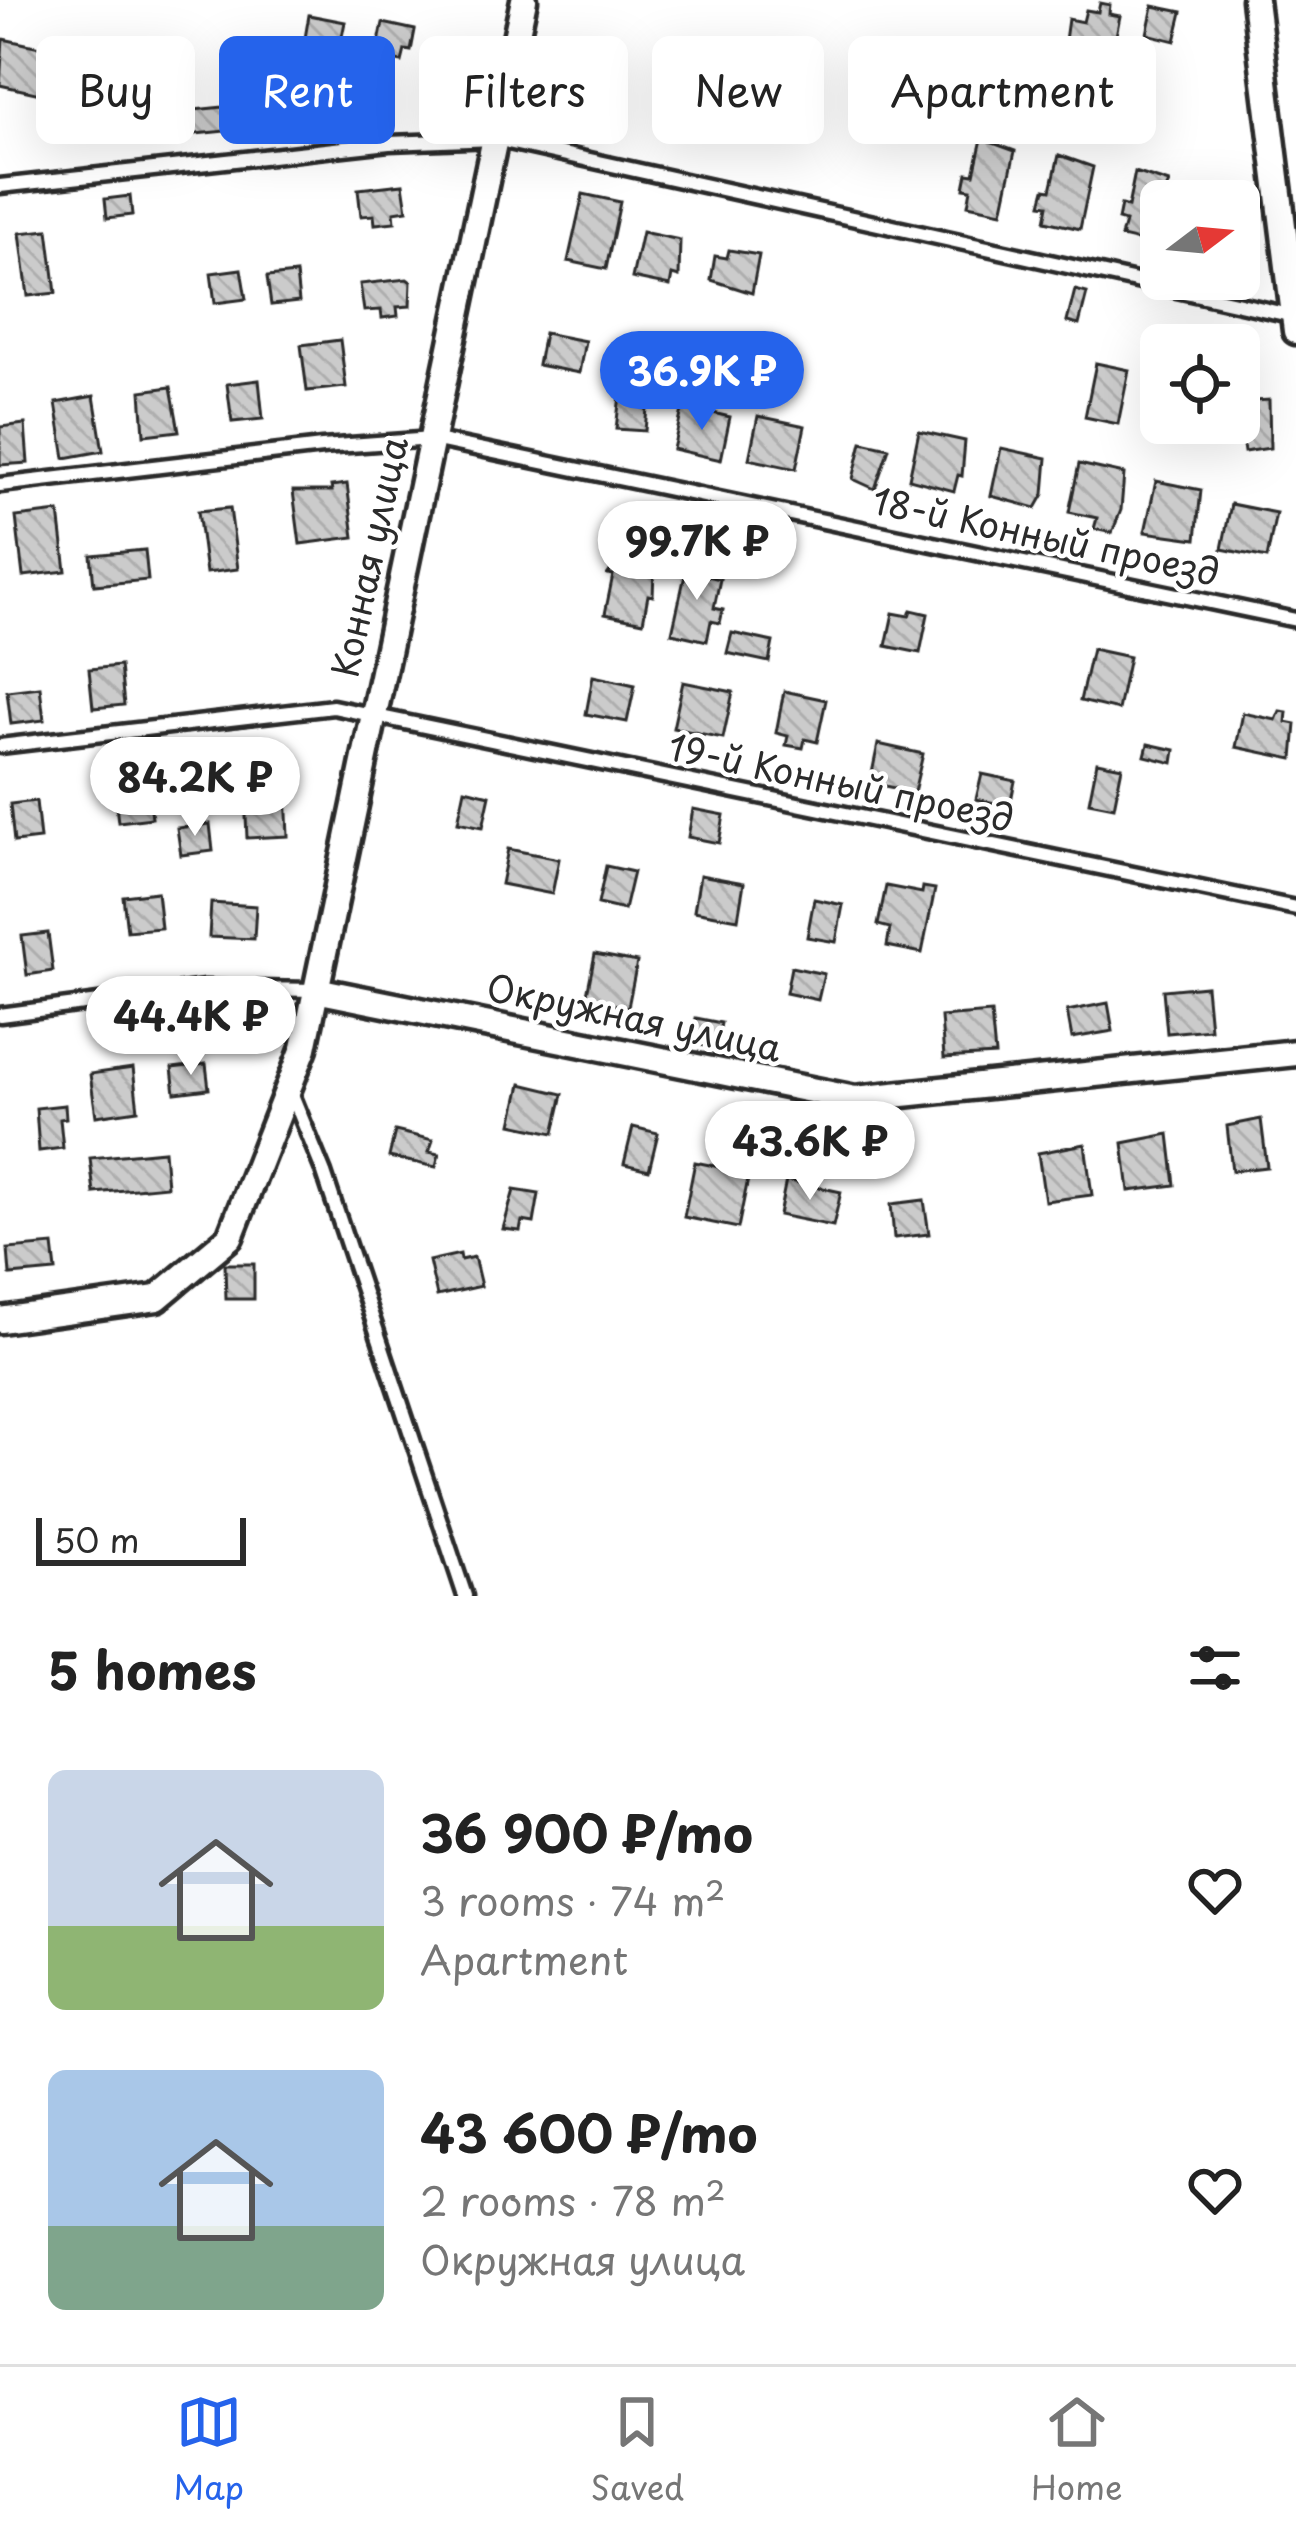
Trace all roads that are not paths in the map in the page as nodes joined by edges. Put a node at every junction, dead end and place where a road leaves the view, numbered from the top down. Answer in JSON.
{"nodes":[{"id":1,"x":524,"y":0,"type":"edge"},
{"id":2,"x":1255,"y":0,"type":"edge"},
{"id":3,"x":516,"y":36,"type":"edge"},
{"id":4,"x":419,"y":141,"type":"edge"},
{"id":5,"x":494,"y":144,"type":"edge"},
{"id":6,"x":518,"y":144,"type":"edge"},
{"id":7,"x":0,"y":186,"type":"edge"},
{"id":8,"x":1294,"y":316,"type":"edge"},
{"id":9,"x":1296,"y":331,"type":"edge"},
{"id":10,"x":432,"y":439,"type":"junction"},
{"id":11,"x":0,"y":485,"type":"edge"},
{"id":12,"x":1296,"y":620,"type":"edge"},
{"id":13,"x":374,"y":716,"type":"junction"},
{"id":14,"x":0,"y":746,"type":"edge"},
{"id":15,"x":1296,"y":908,"type":"edge"},
{"id":16,"x":316,"y":989,"type":"junction"},
{"id":17,"x":0,"y":1015,"type":"edge"},
{"id":18,"x":1296,"y":1052,"type":"edge"},
{"id":19,"x":289,"y":1086,"type":"junction"},
{"id":20,"x":0,"y":1320,"type":"edge"},
{"id":21,"x":465,"y":1596,"type":"edge"}],
"edges":[{"from":1,"to":3,"type":"street","name":"Конная улица"},
{"from":2,"to":8,"type":"street"},
{"from":4,"to":7,"type":"lane"},
{"from":5,"to":10,"type":"street","name":"Конная улица"},
{"from":6,"to":8,"type":"lane"},
{"from":8,"to":9,"type":"street"},
{"from":10,"to":11,"type":"lane","name":"18-й Конный проезд"},
{"from":10,"to":12,"type":"lane","name":"18-й Конный проезд"},
{"from":10,"to":13,"type":"street","name":"Конная улица"},
{"from":13,"to":14,"type":"lane","name":"19-й Конный проезд"},
{"from":13,"to":15,"type":"lane","name":"19-й Конный проезд"},
{"from":13,"to":16,"type":"street","name":"Конная улица"},
{"from":16,"to":17,"type":"lane"},
{"from":16,"to":18,"type":"street","name":"Окружная улица"},
{"from":16,"to":19,"type":"street","name":"Конная улица"},
{"from":19,"to":20,"type":"street","name":"Конная улица"},
{"from":19,"to":21,"type":"lane"}]}
